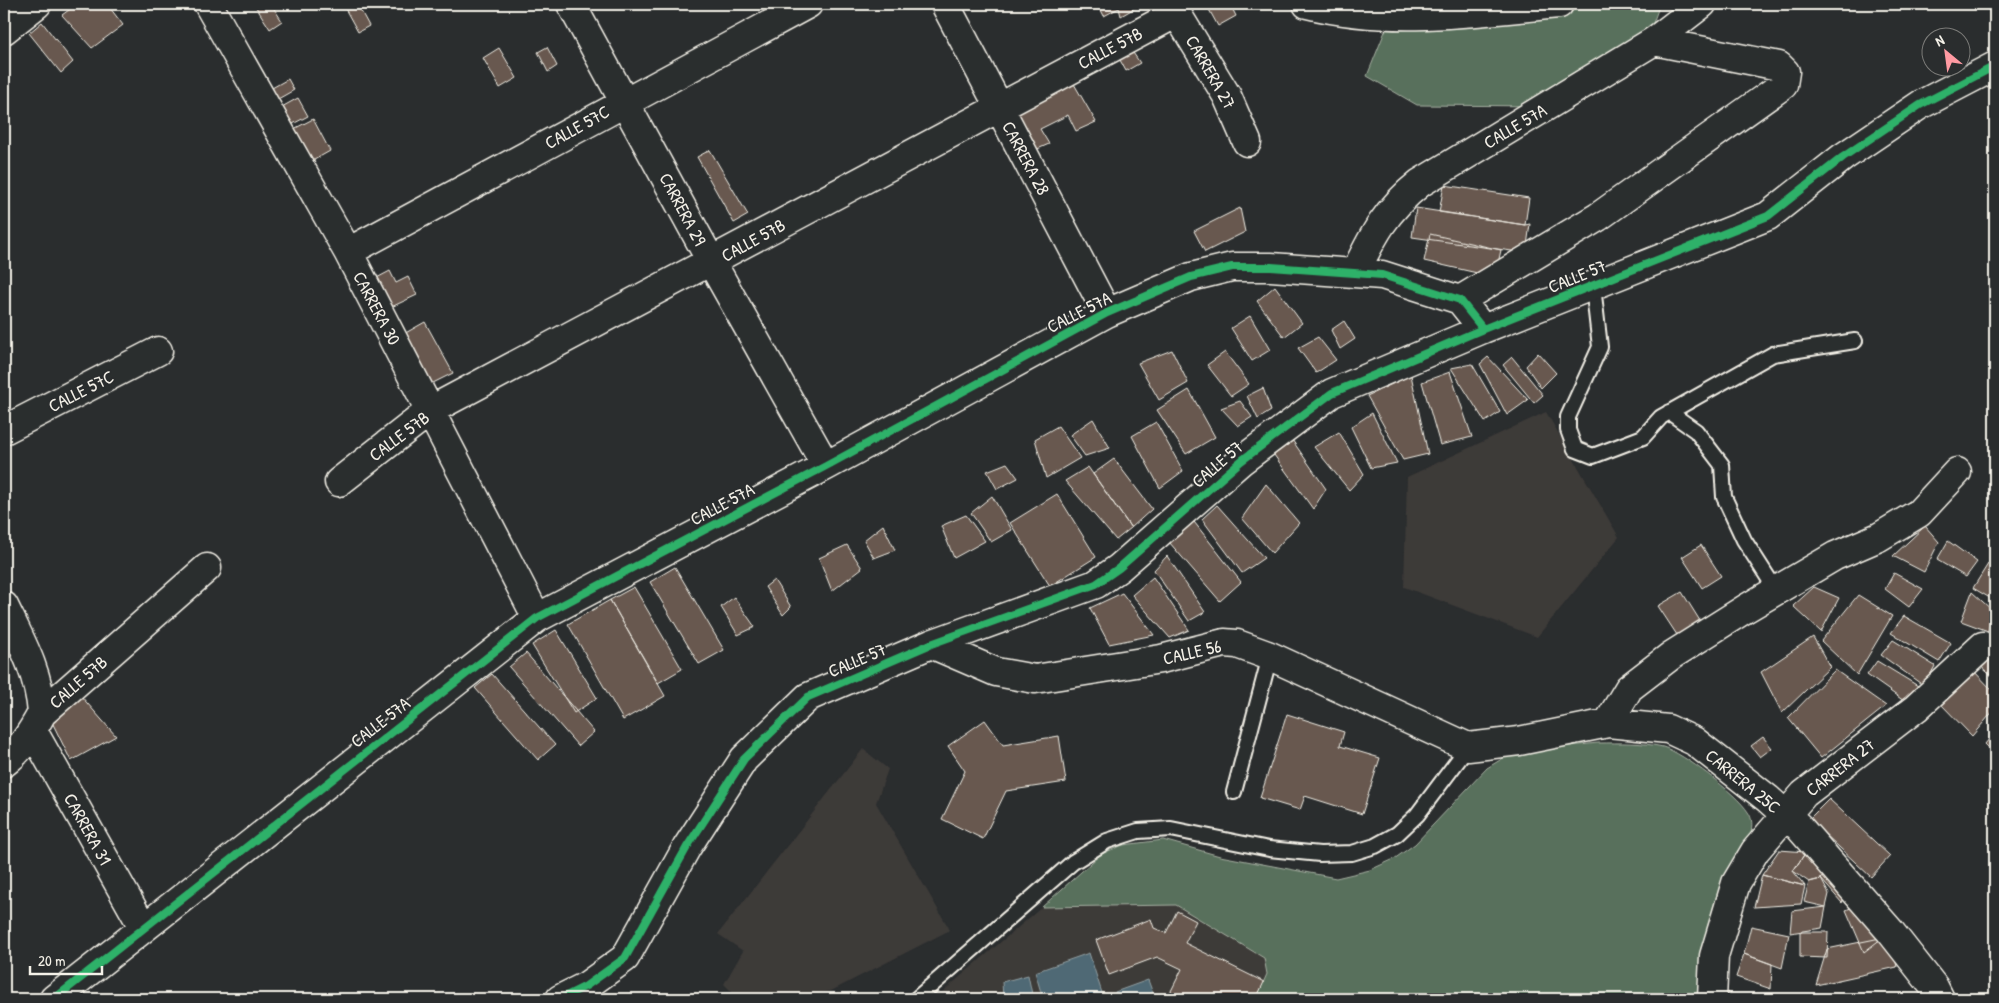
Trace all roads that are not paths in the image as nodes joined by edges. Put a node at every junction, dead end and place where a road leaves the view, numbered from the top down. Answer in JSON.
{"nodes":[{"id":1,"x":37,"y":4,"type":"edge"},
{"id":2,"x":208,"y":4,"type":"edge"},
{"id":3,"x":572,"y":4,"type":"edge"},
{"id":4,"x":808,"y":4,"type":"edge"},
{"id":5,"x":945,"y":4,"type":"edge"},
{"id":6,"x":1307,"y":4,"type":"edge"},
{"id":7,"x":1559,"y":4,"type":"edge"},
{"id":8,"x":1702,"y":4,"type":"edge"},
{"id":9,"x":1174,"y":8,"type":"edge"},
{"id":10,"x":1356,"y":8,"type":"edge"},
{"id":11,"x":4,"y":30,"type":"edge"},
{"id":12,"x":1654,"y":40,"type":"junction"},
{"id":13,"x":1995,"y":66,"type":"edge"},
{"id":14,"x":625,"y":101,"type":"junction"},
{"id":15,"x":999,"y":107,"type":"junction"},
{"id":16,"x":1248,"y":142,"type":"dead end"},
{"id":17,"x":348,"y":252,"type":"junction"},
{"id":18,"x":712,"y":263,"type":"junction"},
{"id":19,"x":1355,"y":273,"type":"junction"},
{"id":20,"x":1593,"y":286,"type":"junction"},
{"id":21,"x":1460,"y":300,"type":"junction"},
{"id":22,"x":1107,"y":312,"type":"junction"},
{"id":23,"x":1483,"y":329,"type":"junction"},
{"id":24,"x":1855,"y":341,"type":"dead end"},
{"id":25,"x":158,"y":351,"type":"dead end"},
{"id":26,"x":431,"y":410,"type":"junction"},
{"id":27,"x":1669,"y":412,"type":"junction"},
{"id":28,"x":4,"y":430,"type":"edge"},
{"id":29,"x":826,"y":466,"type":"junction"},
{"id":30,"x":1956,"y":472,"type":"dead end"},
{"id":31,"x":339,"y":482,"type":"dead end"},
{"id":32,"x":206,"y":568,"type":"dead end"},
{"id":33,"x":1776,"y":590,"type":"junction"},
{"id":34,"x":4,"y":606,"type":"edge"},
{"id":35,"x":537,"y":618,"type":"junction"},
{"id":36,"x":931,"y":644,"type":"junction"},
{"id":37,"x":1984,"y":646,"type":"dead end"},
{"id":38,"x":1270,"y":656,"type":"junction"},
{"id":39,"x":38,"y":722,"type":"junction"},
{"id":40,"x":1608,"y":723,"type":"junction"},
{"id":41,"x":1468,"y":747,"type":"junction"},
{"id":42,"x":4,"y":763,"type":"edge"},
{"id":43,"x":1234,"y":792,"type":"dead end"},
{"id":44,"x":1784,"y":815,"type":"junction"},
{"id":45,"x":143,"y":927,"type":"junction"},
{"id":46,"x":54,"y":999,"type":"edge"},
{"id":47,"x":560,"y":999,"type":"edge"},
{"id":48,"x":916,"y":999,"type":"edge"},
{"id":49,"x":1712,"y":999,"type":"edge"},
{"id":50,"x":1940,"y":999,"type":"edge"}],
"edges":[{"from":1,"to":11,"type":"street"},
{"from":2,"to":17,"type":"street","name":"CARRERA 30"},
{"from":3,"to":14,"type":"street","name":"CARRERA 29"},
{"from":4,"to":14,"type":"street","name":"CALLE 57C"},
{"from":5,"to":15,"type":"street","name":"CARRERA 28"},
{"from":6,"to":10,"type":"street"},
{"from":7,"to":10,"type":"street"},
{"from":8,"to":12,"type":"street","name":"CALLE 57A"},
{"from":9,"to":15,"type":"street","name":"CALLE 57B"},
{"from":9,"to":16,"type":"street","name":"CARRERA 27"},
{"from":12,"to":19,"type":"street","name":"CALLE 57A"},
{"from":12,"to":21,"type":"street","name":"CALLE 57"},
{"from":13,"to":20,"type":"street","name":"CALLE 57"},
{"from":14,"to":17,"type":"street","name":"CALLE 57C"},
{"from":14,"to":18,"type":"street","name":"CARRERA 29"},
{"from":15,"to":18,"type":"street","name":"CALLE 57B"},
{"from":15,"to":22,"type":"street","name":"CARRERA 28"},
{"from":17,"to":26,"type":"street","name":"CARRERA 30"},
{"from":18,"to":26,"type":"street","name":"CALLE 57B"},
{"from":18,"to":29,"type":"street","name":"CARRERA 29"},
{"from":19,"to":21,"type":"street","name":"CALLE 57A"},
{"from":19,"to":22,"type":"street","name":"CALLE 57A"},
{"from":20,"to":23,"type":"street","name":"CALLE 57"},
{"from":20,"to":27,"type":"lane"},
{"from":21,"to":23,"type":"street"},
{"from":22,"to":29,"type":"street","name":"CALLE 57A"},
{"from":23,"to":36,"type":"street","name":"CALLE 57"},
{"from":24,"to":27,"type":"lane"},
{"from":25,"to":28,"type":"street","name":"CALLE 57C"},
{"from":26,"to":31,"type":"street","name":"CALLE 57B"},
{"from":26,"to":35,"type":"street","name":"CARRERA 30"},
{"from":27,"to":33,"type":"lane"},
{"from":29,"to":35,"type":"street","name":"CALLE 57A"},
{"from":30,"to":33,"type":"street"},
{"from":32,"to":39,"type":"street","name":"CALLE 57B"},
{"from":33,"to":40,"type":"street"},
{"from":34,"to":39,"type":"street","name":"CARRERA 31"},
{"from":35,"to":45,"type":"street","name":"CALLE 57A"},
{"from":36,"to":38,"type":"street","name":"CALLE 56"},
{"from":36,"to":47,"type":"street","name":"CALLE 57"},
{"from":37,"to":44,"type":"street","name":"CARRERA 27"},
{"from":38,"to":41,"type":"street","name":"CALLE 56"},
{"from":38,"to":43,"type":"lane"},
{"from":39,"to":42,"type":"street","name":"CALLE 57B"},
{"from":39,"to":45,"type":"street","name":"CARRERA 31"},
{"from":40,"to":41,"type":"street","name":"CARRERA 25C"},
{"from":40,"to":44,"type":"street","name":"CARRERA 25C"},
{"from":41,"to":48,"type":"lane"},
{"from":44,"to":49,"type":"street","name":"CARRERA 27"},
{"from":44,"to":50,"type":"street","name":"CARRERA 25C"},
{"from":45,"to":46,"type":"street","name":"CALLE 57A"}]}
